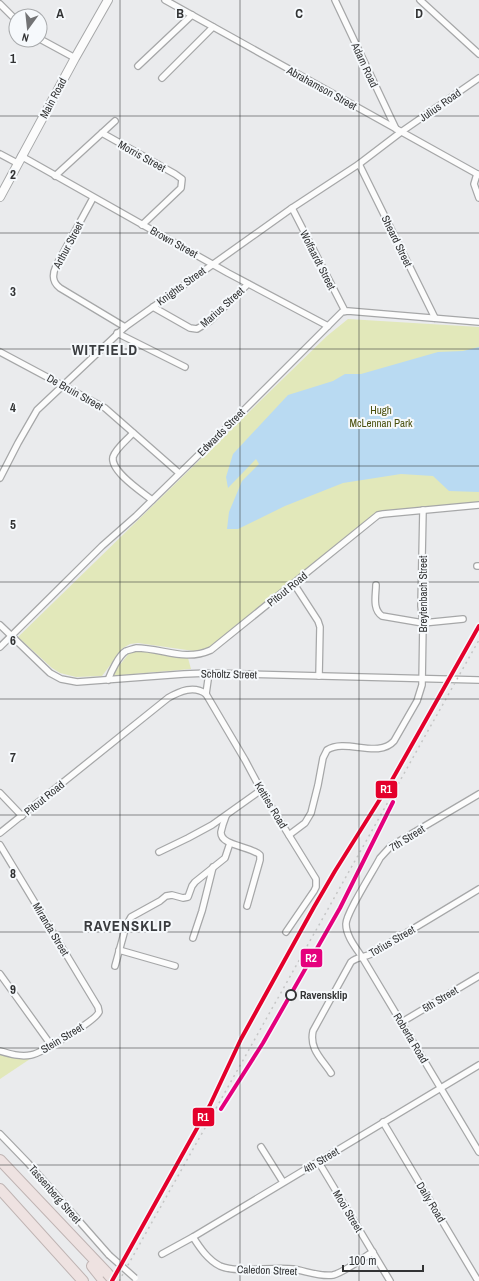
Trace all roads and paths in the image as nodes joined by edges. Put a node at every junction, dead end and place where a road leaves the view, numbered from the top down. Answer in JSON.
{"nodes":[{"id":1,"x":6,"y":0,"type":"edge"},
{"id":2,"x":108,"y":0,"type":"edge"},
{"id":3,"x":165,"y":0,"type":"edge"},
{"id":4,"x":335,"y":0,"type":"edge"},
{"id":5,"x":420,"y":0,"type":"edge"},
{"id":6,"x":0,"y":4,"type":"edge"},
{"id":7,"x":8,"y":12,"type":"edge"},
{"id":8,"x":192,"y":15,"type":"junction"},
{"id":9,"x":213,"y":27,"type":"junction"},
{"id":10,"x":48,"y":43,"type":"edge"},
{"id":11,"x":479,"y":54,"type":"edge"},
{"id":12,"x":74,"y":58,"type":"junction"},
{"id":13,"x":138,"y":66,"type":"dead end"},
{"id":14,"x":162,"y":78,"type":"dead end"},
{"id":15,"x":479,"y":78,"type":"edge"},
{"id":16,"x":115,"y":121,"type":"dead end"},
{"id":17,"x":398,"y":131,"type":"junction"},
{"id":18,"x":102,"y":134,"type":"junction"},
{"id":19,"x":0,"y":154,"type":"edge"},
{"id":20,"x":19,"y":160,"type":"junction"},
{"id":21,"x":359,"y":164,"type":"junction"},
{"id":22,"x":478,"y":174,"type":"edge"},
{"id":23,"x":55,"y":176,"type":"junction"},
{"id":24,"x":0,"y":197,"type":"edge"},
{"id":25,"x":93,"y":198,"type":"junction"},
{"id":26,"x":479,"y":198,"type":"edge"},
{"id":27,"x":292,"y":208,"type":"junction"},
{"id":28,"x":142,"y":225,"type":"junction"},
{"id":29,"x":213,"y":264,"type":"junction"},
{"id":30,"x":248,"y":284,"type":"junction"},
{"id":31,"x":153,"y":307,"type":"junction"},
{"id":32,"x":345,"y":311,"type":"junction"},
{"id":33,"x":435,"y":318,"type":"junction"},
{"id":34,"x":479,"y":322,"type":"edge"},
{"id":35,"x":328,"y":326,"type":"junction"},
{"id":36,"x":125,"y":327,"type":"junction"},
{"id":37,"x":117,"y":333,"type":"junction"},
{"id":38,"x":0,"y":352,"type":"edge"},
{"id":39,"x":185,"y":367,"type":"dead end"},
{"id":40,"x":64,"y":386,"type":"junction"},
{"id":41,"x":133,"y":433,"type":"junction"},
{"id":42,"x":178,"y":473,"type":"junction"},
{"id":43,"x":0,"y":478,"type":"edge"},
{"id":44,"x":152,"y":500,"type":"junction"},
{"id":45,"x":479,"y":505,"type":"edge"},
{"id":46,"x":423,"y":510,"type":"junction"},
{"id":47,"x":294,"y":584,"type":"junction"},
{"id":48,"x":376,"y":585,"type":"dead end"},
{"id":49,"x":463,"y":619,"type":"dead end"},
{"id":50,"x":423,"y":623,"type":"junction"},
{"id":51,"x":0,"y":625,"type":"edge"},
{"id":52,"x":11,"y":636,"type":"junction"},
{"id":53,"x":0,"y":647,"type":"edge"},
{"id":54,"x":209,"y":673,"type":"junction"},
{"id":55,"x":319,"y":676,"type":"junction"},
{"id":56,"x":423,"y":678,"type":"junction"},
{"id":57,"x":108,"y":680,"type":"junction"},
{"id":58,"x":479,"y":680,"type":"edge"},
{"id":59,"x":206,"y":694,"type":"junction"},
{"id":60,"x":261,"y":790,"type":"junction"},
{"id":61,"x":0,"y":793,"type":"edge"},
{"id":62,"x":479,"y":794,"type":"edge"},
{"id":63,"x":22,"y":816,"type":"junction"},
{"id":64,"x":226,"y":816,"type":"junction"},
{"id":65,"x":0,"y":833,"type":"edge"},
{"id":66,"x":289,"y":835,"type":"junction"},
{"id":67,"x":230,"y":843,"type":"junction"},
{"id":68,"x":0,"y":845,"type":"edge"},
{"id":69,"x":159,"y":852,"type":"dead end"},
{"id":70,"x":213,"y":867,"type":"junction"},
{"id":71,"x":479,"y":889,"type":"edge"},
{"id":72,"x":247,"y":906,"type":"dead end"},
{"id":73,"x":346,"y":924,"type":"joint"},
{"id":74,"x":286,"y":932,"type":"dead end"},
{"id":75,"x":193,"y":938,"type":"dead end"},
{"id":76,"x":119,"y":950,"type":"junction"},
{"id":77,"x":362,"y":957,"type":"junction"},
{"id":78,"x":115,"y":966,"type":"dead end"},
{"id":79,"x":175,"y":966,"type":"dead end"},
{"id":80,"x":0,"y":974,"type":"edge"},
{"id":81,"x":479,"y":976,"type":"edge"},
{"id":82,"x":98,"y":1015,"type":"joint"},
{"id":83,"x":402,"y":1022,"type":"junction"},
{"id":84,"x":51,"y":1045,"type":"junction"},
{"id":85,"x":0,"y":1052,"type":"edge"},
{"id":86,"x":479,"y":1065,"type":"edge"},
{"id":87,"x":331,"y":1073,"type":"dead end"},
{"id":88,"x":441,"y":1088,"type":"junction"},
{"id":89,"x":383,"y":1122,"type":"junction"},
{"id":90,"x":0,"y":1134,"type":"edge"},
{"id":91,"x":261,"y":1147,"type":"dead end"},
{"id":92,"x":479,"y":1152,"type":"edge"},
{"id":93,"x":0,"y":1160,"type":"edge"},
{"id":94,"x":318,"y":1161,"type":"junction"},
{"id":95,"x":283,"y":1182,"type":"junction"},
{"id":96,"x":0,"y":1188,"type":"edge"},
{"id":97,"x":193,"y":1237,"type":"junction"},
{"id":98,"x":372,"y":1252,"type":"junction"},
{"id":99,"x":162,"y":1254,"type":"dead end"},
{"id":100,"x":107,"y":1279,"type":"edge"},
{"id":101,"x":137,"y":1280,"type":"edge"},
{"id":102,"x":83,"y":1281,"type":"edge"},
{"id":103,"x":390,"y":1281,"type":"edge"},
{"id":104,"x":478,"y":1281,"type":"edge"}],
"edges":[{"from":1,"to":6,"type":"street"},
{"from":2,"to":12,"type":"street","name":"Main Road"},
{"from":3,"to":8,"type":"street","name":"Abrahamson Street"},
{"from":4,"to":17,"type":"street","name":"Adam Road"},
{"from":5,"to":11,"type":"street"},
{"from":6,"to":7,"type":"street"},
{"from":8,"to":9,"type":"street","name":"Abrahamson Street"},
{"from":8,"to":13,"type":"street"},
{"from":9,"to":14,"type":"street"},
{"from":9,"to":17,"type":"street","name":"Abrahamson Street"},
{"from":10,"to":12,"type":"street"},
{"from":12,"to":20,"type":"street","name":"Main Road"},
{"from":15,"to":17,"type":"street","name":"Julius Road"},
{"from":16,"to":18,"type":"street"},
{"from":17,"to":21,"type":"street","name":"Knights Street"},
{"from":17,"to":22,"type":"street","name":"Abrahamson Street"},
{"from":18,"to":23,"type":"street"},
{"from":18,"to":28,"type":"street","name":"Morris Street"},
{"from":19,"to":20,"type":"street","name":"Brown Street"},
{"from":20,"to":23,"type":"street","name":"Brown Street"},
{"from":20,"to":24,"type":"street","name":"Main Road"},
{"from":21,"to":27,"type":"street","name":"Knights Street"},
{"from":21,"to":33,"type":"street","name":"Sheard Street"},
{"from":22,"to":26,"type":"street"},
{"from":23,"to":25,"type":"street","name":"Brown Street"},
{"from":25,"to":28,"type":"street","name":"Brown Street"},
{"from":25,"to":36,"type":"street","name":"Arthur Street"},
{"from":27,"to":29,"type":"street","name":"Knights Street"},
{"from":27,"to":32,"type":"street","name":"Wolfaardt Street"},
{"from":28,"to":29,"type":"street","name":"Brown Street"},
{"from":29,"to":30,"type":"street","name":"Brown Street"},
{"from":29,"to":31,"type":"street","name":"Knights Street"},
{"from":30,"to":31,"type":"street","name":"Marius Street"},
{"from":30,"to":35,"type":"street","name":"Brown Street"},
{"from":31,"to":36,"type":"street","name":"Knights Street"},
{"from":32,"to":33,"type":"street"},
{"from":32,"to":35,"type":"street","name":"Edwards Street"},
{"from":33,"to":34,"type":"street"},
{"from":35,"to":42,"type":"street","name":"Edwards Street"},
{"from":36,"to":37,"type":"street","name":"Knights Street"},
{"from":37,"to":39,"type":"street"},
{"from":37,"to":40,"type":"street","name":"Knights Street"},
{"from":38,"to":40,"type":"street","name":"De Bruin Street"},
{"from":40,"to":41,"type":"street","name":"De Bruin Street"},
{"from":40,"to":43,"type":"street","name":"Knights Street"},
{"from":41,"to":42,"type":"street","name":"De Bruin Street"},
{"from":41,"to":44,"type":"street"},
{"from":42,"to":44,"type":"street","name":"Edwards Street"},
{"from":44,"to":52,"type":"street","name":"Edwards Street"},
{"from":45,"to":46,"type":"street","name":"Pitout Road"},
{"from":46,"to":47,"type":"street","name":"Pitout Road"},
{"from":46,"to":50,"type":"street","name":"Breytenbach Street"},
{"from":47,"to":55,"type":"street"},
{"from":47,"to":57,"type":"street","name":"Pitout Road"},
{"from":48,"to":50,"type":"street"},
{"from":49,"to":50,"type":"street"},
{"from":50,"to":56,"type":"street","name":"Breytenbach Street"},
{"from":51,"to":52,"type":"street","name":"Scholtz Street"},
{"from":52,"to":53,"type":"street","name":"Edwards Street"},
{"from":52,"to":57,"type":"street","name":"Scholtz Street"},
{"from":54,"to":55,"type":"street","name":"Scholtz Street"},
{"from":54,"to":57,"type":"street","name":"Scholtz Street"},
{"from":54,"to":59,"type":"street"},
{"from":55,"to":56,"type":"street","name":"Scholtz Street"},
{"from":56,"to":58,"type":"street","name":"Scholtz Street"},
{"from":56,"to":66,"type":"street","name":"Breytenbach Street"},
{"from":59,"to":60,"type":"street","name":"Ketties Road"},
{"from":59,"to":63,"type":"street","name":"Pitout Road"},
{"from":60,"to":64,"type":"street"},
{"from":60,"to":66,"type":"street","name":"Ketties Road"},
{"from":61,"to":63,"type":"street"},
{"from":62,"to":73,"type":"street","name":"7th Street"},
{"from":63,"to":65,"type":"street","name":"Pitout Road"},
{"from":64,"to":67,"type":"street"},
{"from":64,"to":69,"type":"street"},
{"from":66,"to":74,"type":"street","name":"Ketties Road"},
{"from":67,"to":70,"type":"street"},
{"from":67,"to":72,"type":"street"},
{"from":68,"to":82,"type":"street","name":"Miranda Street"},
{"from":70,"to":75,"type":"street"},
{"from":70,"to":76,"type":"street"},
{"from":71,"to":77,"type":"street","name":"Totius Street"},
{"from":73,"to":77,"type":"street","name":"Roberta Road"},
{"from":76,"to":78,"type":"street"},
{"from":76,"to":79,"type":"street"},
{"from":77,"to":83,"type":"street","name":"Roberta Road"},
{"from":77,"to":87,"type":"street","name":"Totius Street"},
{"from":80,"to":84,"type":"street"},
{"from":81,"to":83,"type":"street","name":"5th Street"},
{"from":82,"to":84,"type":"street","name":"Stein Street"},
{"from":83,"to":88,"type":"street","name":"Roberta Road"},
{"from":84,"to":85,"type":"street","name":"Stein Street"},
{"from":86,"to":88,"type":"street","name":"4th Street"},
{"from":88,"to":89,"type":"street","name":"4th Street"},
{"from":88,"to":92,"type":"street","name":"Roberta Road"},
{"from":89,"to":94,"type":"street","name":"4th Street"},
{"from":89,"to":104,"type":"street","name":"Daily Road"},
{"from":90,"to":101,"type":"street","name":"Tassenberg Street","bridge":true},
{"from":91,"to":95,"type":"street"},
{"from":93,"to":100,"type":"highway"},
{"from":94,"to":95,"type":"street","name":"4th Street"},
{"from":94,"to":98,"type":"street","name":"Mooi Street"},
{"from":95,"to":97,"type":"street","name":"4th Street"},
{"from":96,"to":102,"type":"highway"},
{"from":97,"to":98,"type":"street","name":"Caledon Street"},
{"from":97,"to":99,"type":"street","name":"4th Street"},
{"from":98,"to":103,"type":"street","name":"Mooi Street"}]}
